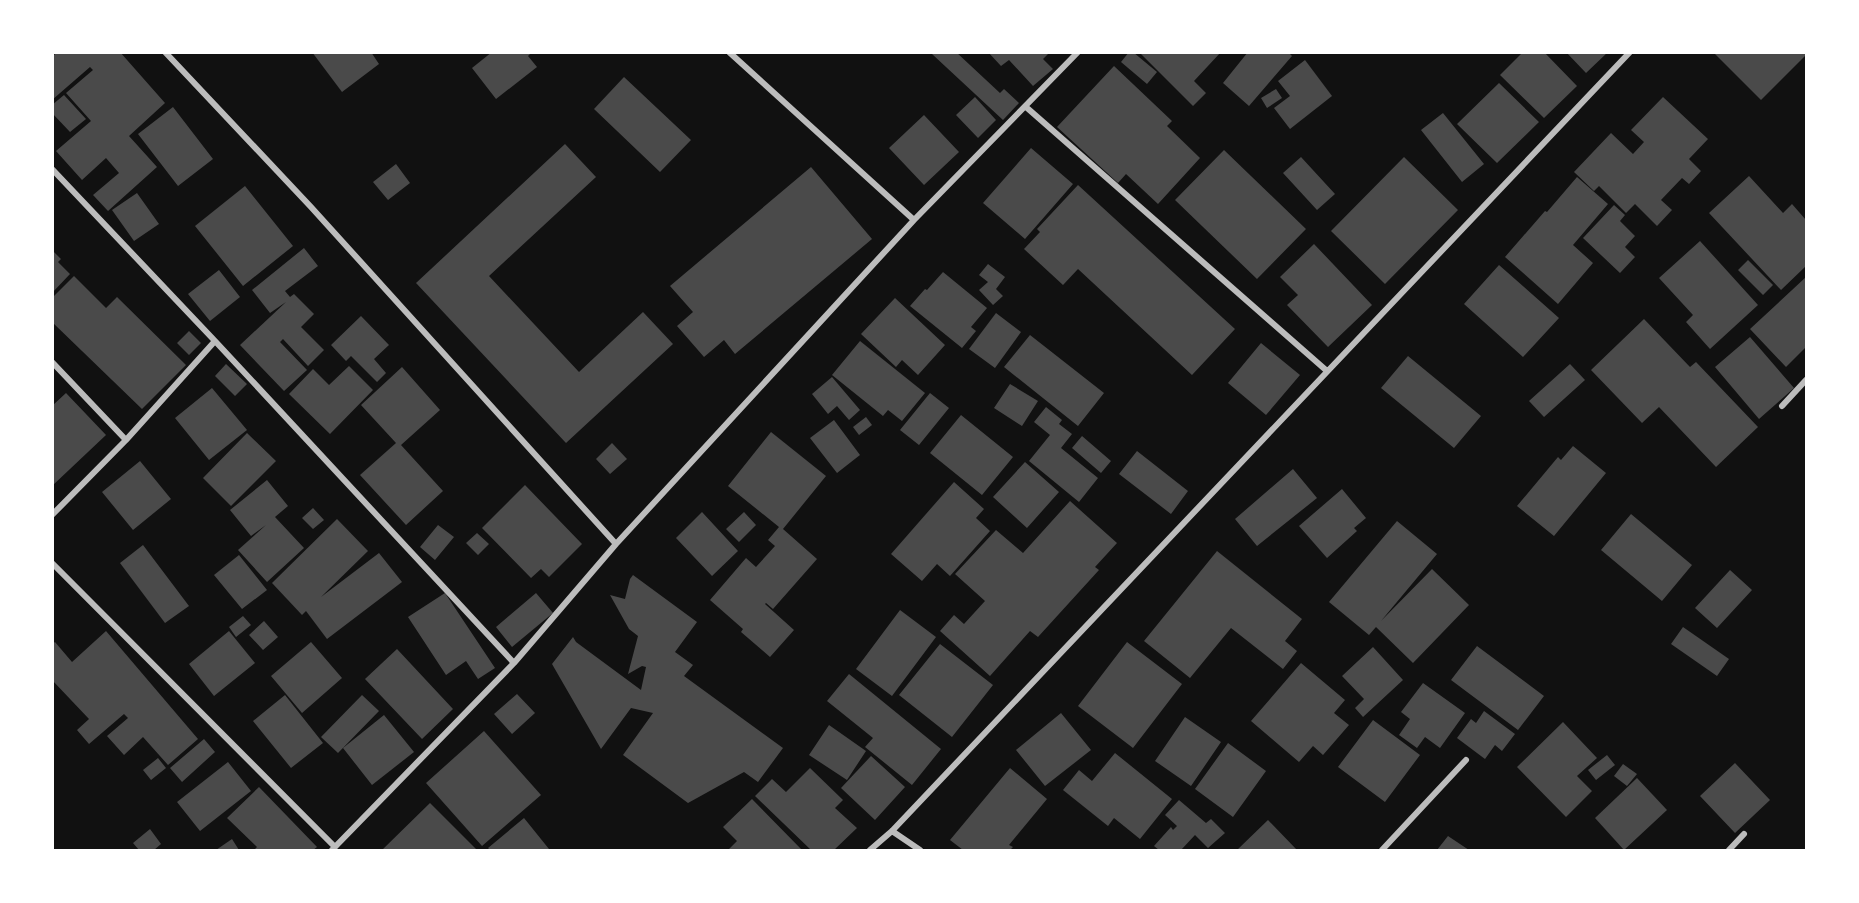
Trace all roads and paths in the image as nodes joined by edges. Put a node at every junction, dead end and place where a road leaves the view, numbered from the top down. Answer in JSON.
{"nodes":[{"id":1,"x":165,"y":52,"type":"edge"},
{"id":2,"x":729,"y":52,"type":"edge"},
{"id":3,"x":1078,"y":52,"type":"edge"},
{"id":4,"x":1630,"y":52,"type":"edge"},
{"id":5,"x":1026,"y":107,"type":"junction"},
{"id":6,"x":52,"y":169,"type":"edge"},
{"id":7,"x":914,"y":220,"type":"junction"},
{"id":8,"x":215,"y":340,"type":"junction"},
{"id":9,"x":52,"y":362,"type":"edge"},
{"id":10,"x":1327,"y":371,"type":"junction"},
{"id":11,"x":1806,"y":380,"type":"edge"},
{"id":12,"x":1782,"y":406,"type":"dead end"},
{"id":13,"x":126,"y":440,"type":"junction"},
{"id":14,"x":52,"y":515,"type":"edge"},
{"id":15,"x":616,"y":544,"type":"junction"},
{"id":16,"x":52,"y":563,"type":"edge"},
{"id":17,"x":514,"y":663,"type":"junction"},
{"id":18,"x":1466,"y":760,"type":"dead end"},
{"id":19,"x":892,"y":831,"type":"junction"},
{"id":20,"x":1744,"y":834,"type":"dead end"},
{"id":21,"x":333,"y":849,"type":"edge"},
{"id":22,"x":870,"y":850,"type":"edge"},
{"id":23,"x":920,"y":850,"type":"edge"},
{"id":24,"x":1382,"y":850,"type":"edge"},
{"id":25,"x":1729,"y":850,"type":"edge"}],
"edges":[{"from":1,"to":15,"type":"street"},
{"from":2,"to":7,"type":"street"},
{"from":3,"to":5,"type":"street"},
{"from":4,"to":10,"type":"street"},
{"from":5,"to":7,"type":"street"},
{"from":5,"to":10,"type":"street"},
{"from":6,"to":8,"type":"street"},
{"from":7,"to":15,"type":"street"},
{"from":8,"to":13,"type":"street"},
{"from":8,"to":17,"type":"street"},
{"from":9,"to":13,"type":"street"},
{"from":10,"to":19,"type":"street"},
{"from":11,"to":12,"type":"street"},
{"from":13,"to":14,"type":"street"},
{"from":15,"to":17,"type":"street"},
{"from":16,"to":21,"type":"street"},
{"from":17,"to":21,"type":"street"},
{"from":18,"to":24,"type":"street"},
{"from":19,"to":22,"type":"street"},
{"from":19,"to":23,"type":"street"},
{"from":20,"to":25,"type":"street"}]}
